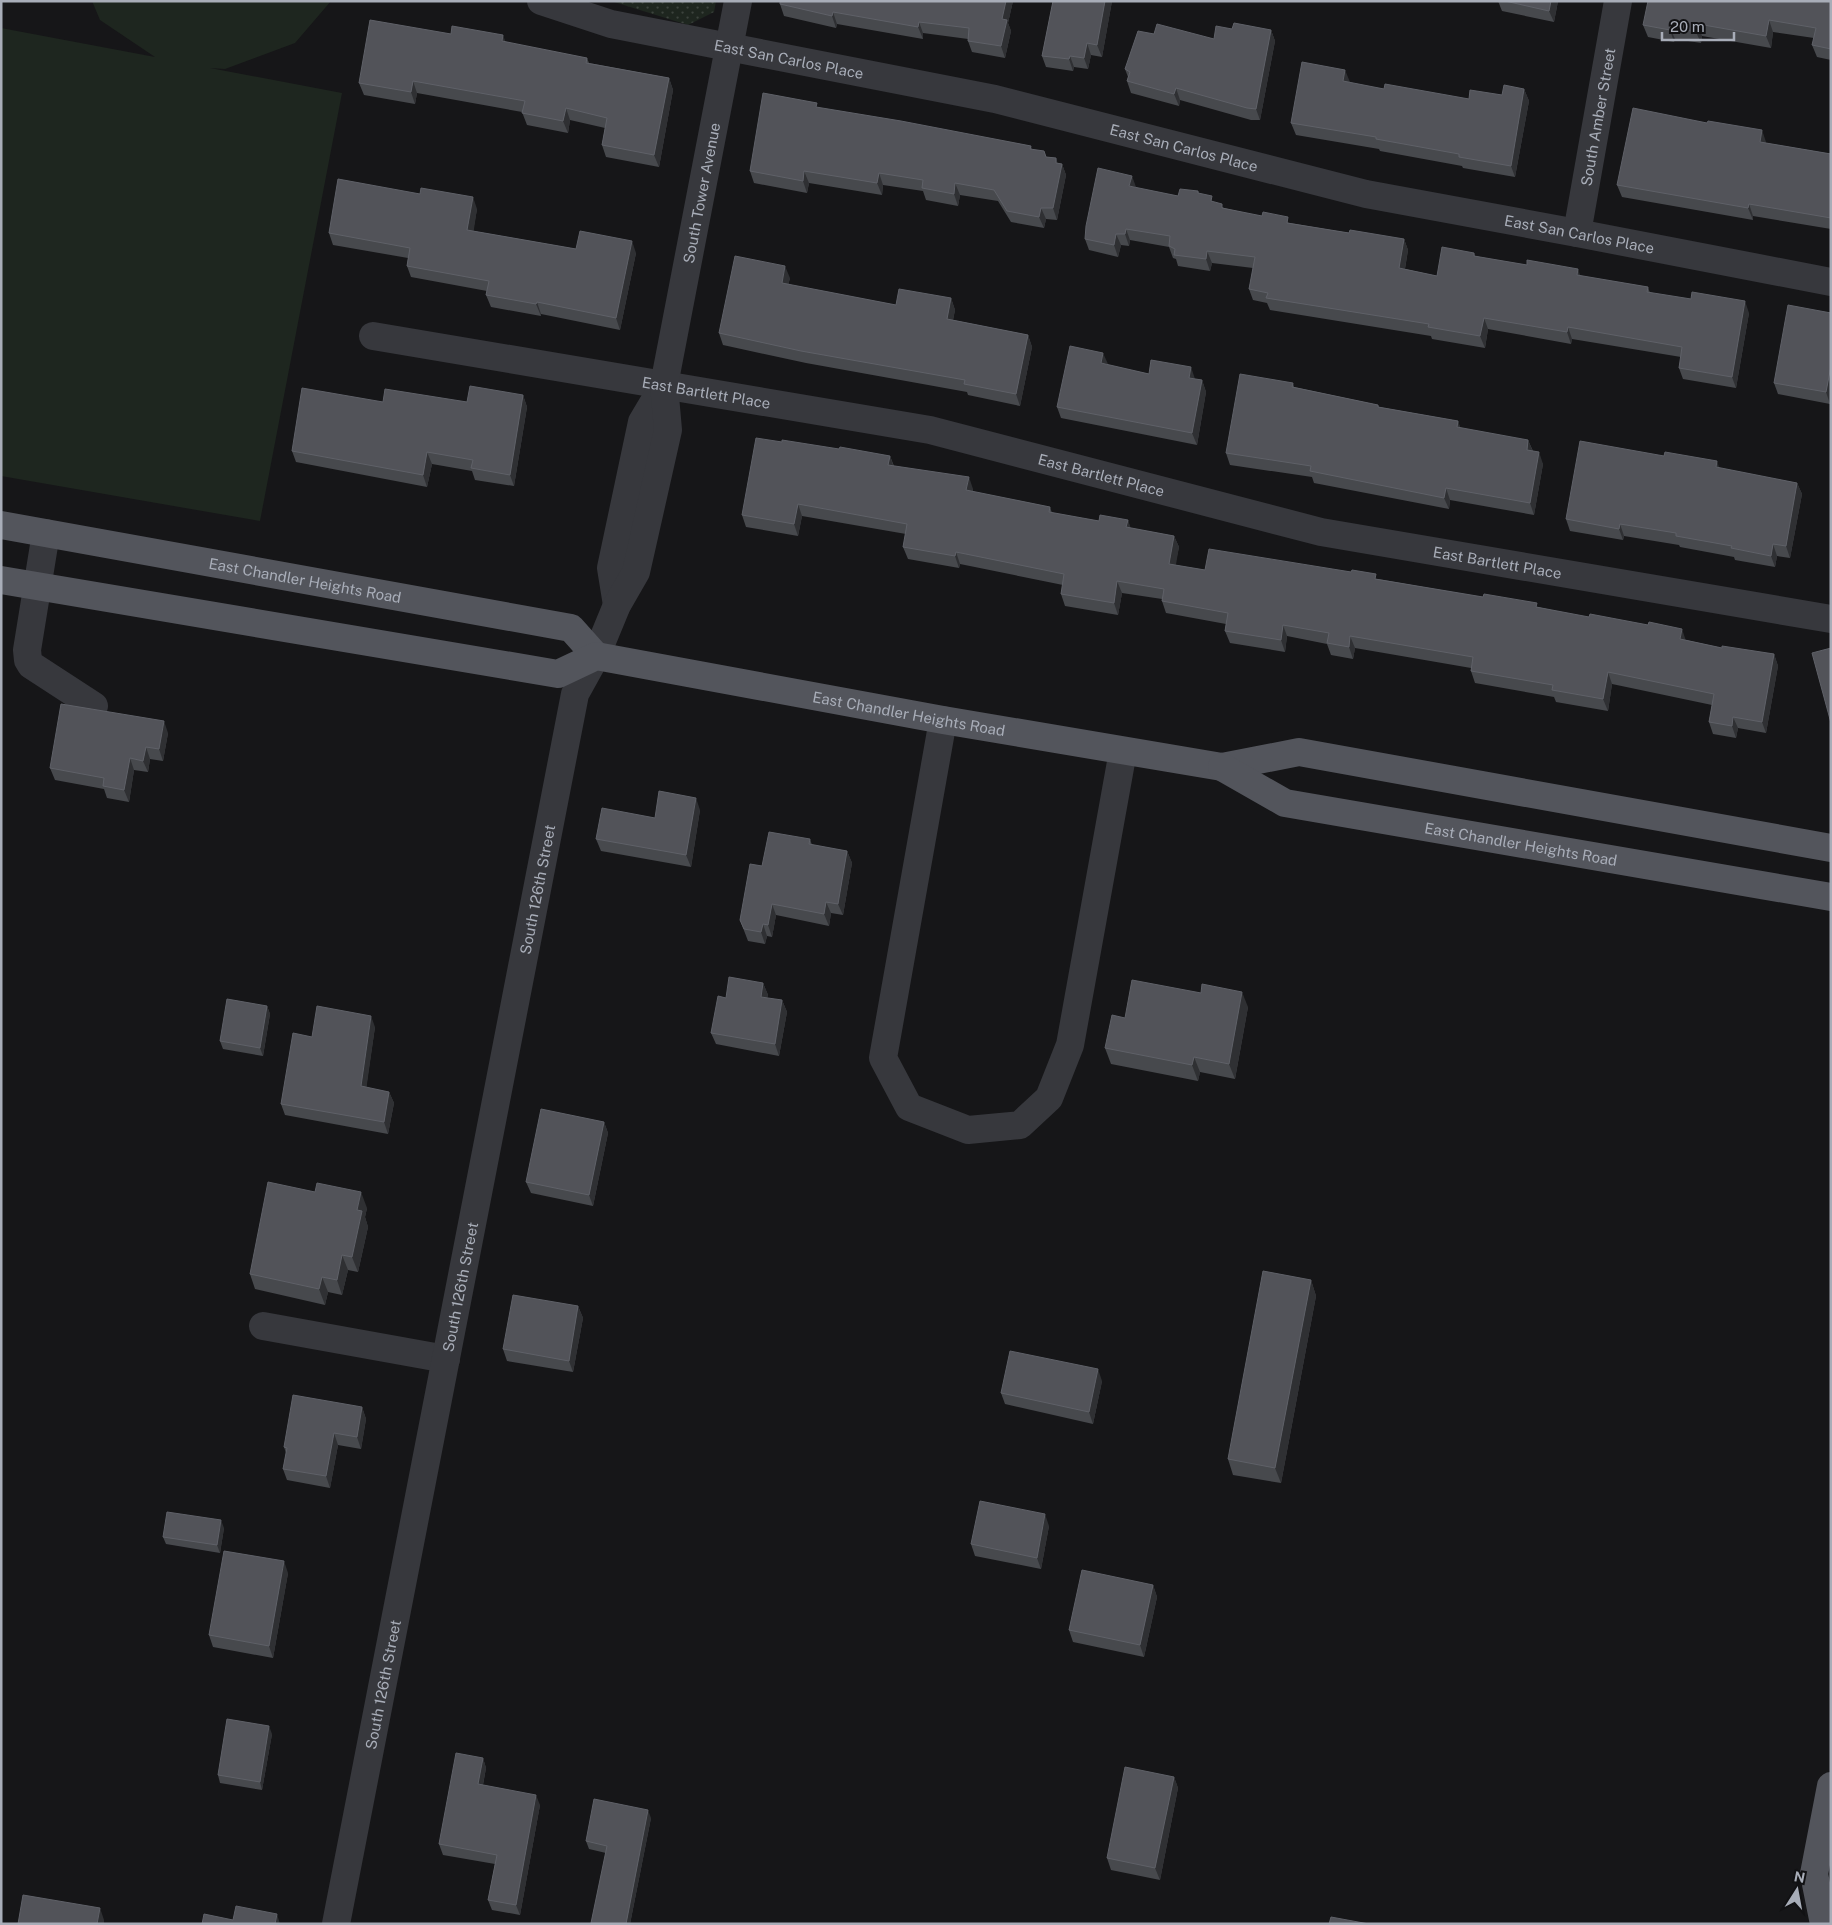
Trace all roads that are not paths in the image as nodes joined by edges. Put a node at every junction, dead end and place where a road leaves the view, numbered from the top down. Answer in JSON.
{"nodes":[{"id":1,"x":541,"y":1,"type":"edge"},
{"id":2,"x":738,"y":1,"type":"edge"},
{"id":3,"x":1618,"y":1,"type":"edge"},
{"id":4,"x":729,"y":47,"type":"junction"},
{"id":5,"x":1577,"y":233,"type":"junction"},
{"id":6,"x":1831,"y":282,"type":"edge"},
{"id":7,"x":373,"y":336,"type":"dead end"},
{"id":8,"x":664,"y":385,"type":"junction"},
{"id":9,"x":1,"y":525,"type":"edge"},
{"id":10,"x":46,"y":533,"type":"junction"},
{"id":11,"x":1,"y":580,"type":"edge"},
{"id":12,"x":37,"y":586,"type":"junction"},
{"id":13,"x":1831,"y":619,"type":"edge"},
{"id":14,"x":596,"y":656,"type":"junction"},
{"id":15,"x":94,"y":706,"type":"dead end"},
{"id":16,"x":944,"y":720,"type":"junction"},
{"id":17,"x":1123,"y":751,"type":"junction"},
{"id":18,"x":1222,"y":767,"type":"junction"},
{"id":19,"x":1831,"y":848,"type":"edge"},
{"id":20,"x":1831,"y":897,"type":"edge"},
{"id":21,"x":263,"y":1326,"type":"dead end"},
{"id":22,"x":446,"y":1359,"type":"junction"},
{"id":23,"x":1831,"y":1786,"type":"edge"},
{"id":24,"x":1831,"y":1916,"type":"edge"},
{"id":25,"x":336,"y":1924,"type":"edge"},
{"id":26,"x":1825,"y":1924,"type":"edge"}],
"edges":[{"from":1,"to":4,"type":"street","name":"East San Carlos Place"},
{"from":2,"to":4,"type":"street","name":"South Tower Avenue"},
{"from":3,"to":5,"type":"street","name":"South Amber Street"},
{"from":4,"to":5,"type":"street","name":"East San Carlos Place"},
{"from":4,"to":8,"type":"street","name":"South Tower Avenue"},
{"from":5,"to":6,"type":"street","name":"East San Carlos Place"},
{"from":7,"to":8,"type":"street","name":"East Bartlett Place"},
{"from":8,"to":13,"type":"street","name":"East Bartlett Place"},
{"from":8,"to":14,"type":"street","name":"South Tower Avenue"},
{"from":9,"to":10,"type":"main road","name":"East Chandler Heights Road"},
{"from":10,"to":12,"type":"street"},
{"from":10,"to":14,"type":"main road","name":"East Chandler Heights Road"},
{"from":11,"to":12,"type":"main road"},
{"from":12,"to":14,"type":"main road"},
{"from":12,"to":15,"type":"street"},
{"from":14,"to":16,"type":"main road","name":"East Chandler Heights Road"},
{"from":14,"to":22,"type":"street","name":"South 126th Street"},
{"from":16,"to":17,"type":"main road","name":"East Chandler Heights Road"},
{"from":16,"to":17,"type":"street"},
{"from":17,"to":18,"type":"main road","name":"East Chandler Heights Road"},
{"from":18,"to":19,"type":"main road","name":"East Chandler Heights Road"},
{"from":18,"to":20,"type":"main road","name":"East Chandler Heights Road"},
{"from":21,"to":22,"type":"street"},
{"from":22,"to":25,"type":"street","name":"South 126th Street"},
{"from":23,"to":26,"type":"main road"},
{"from":24,"to":26,"type":"main road"}]}
